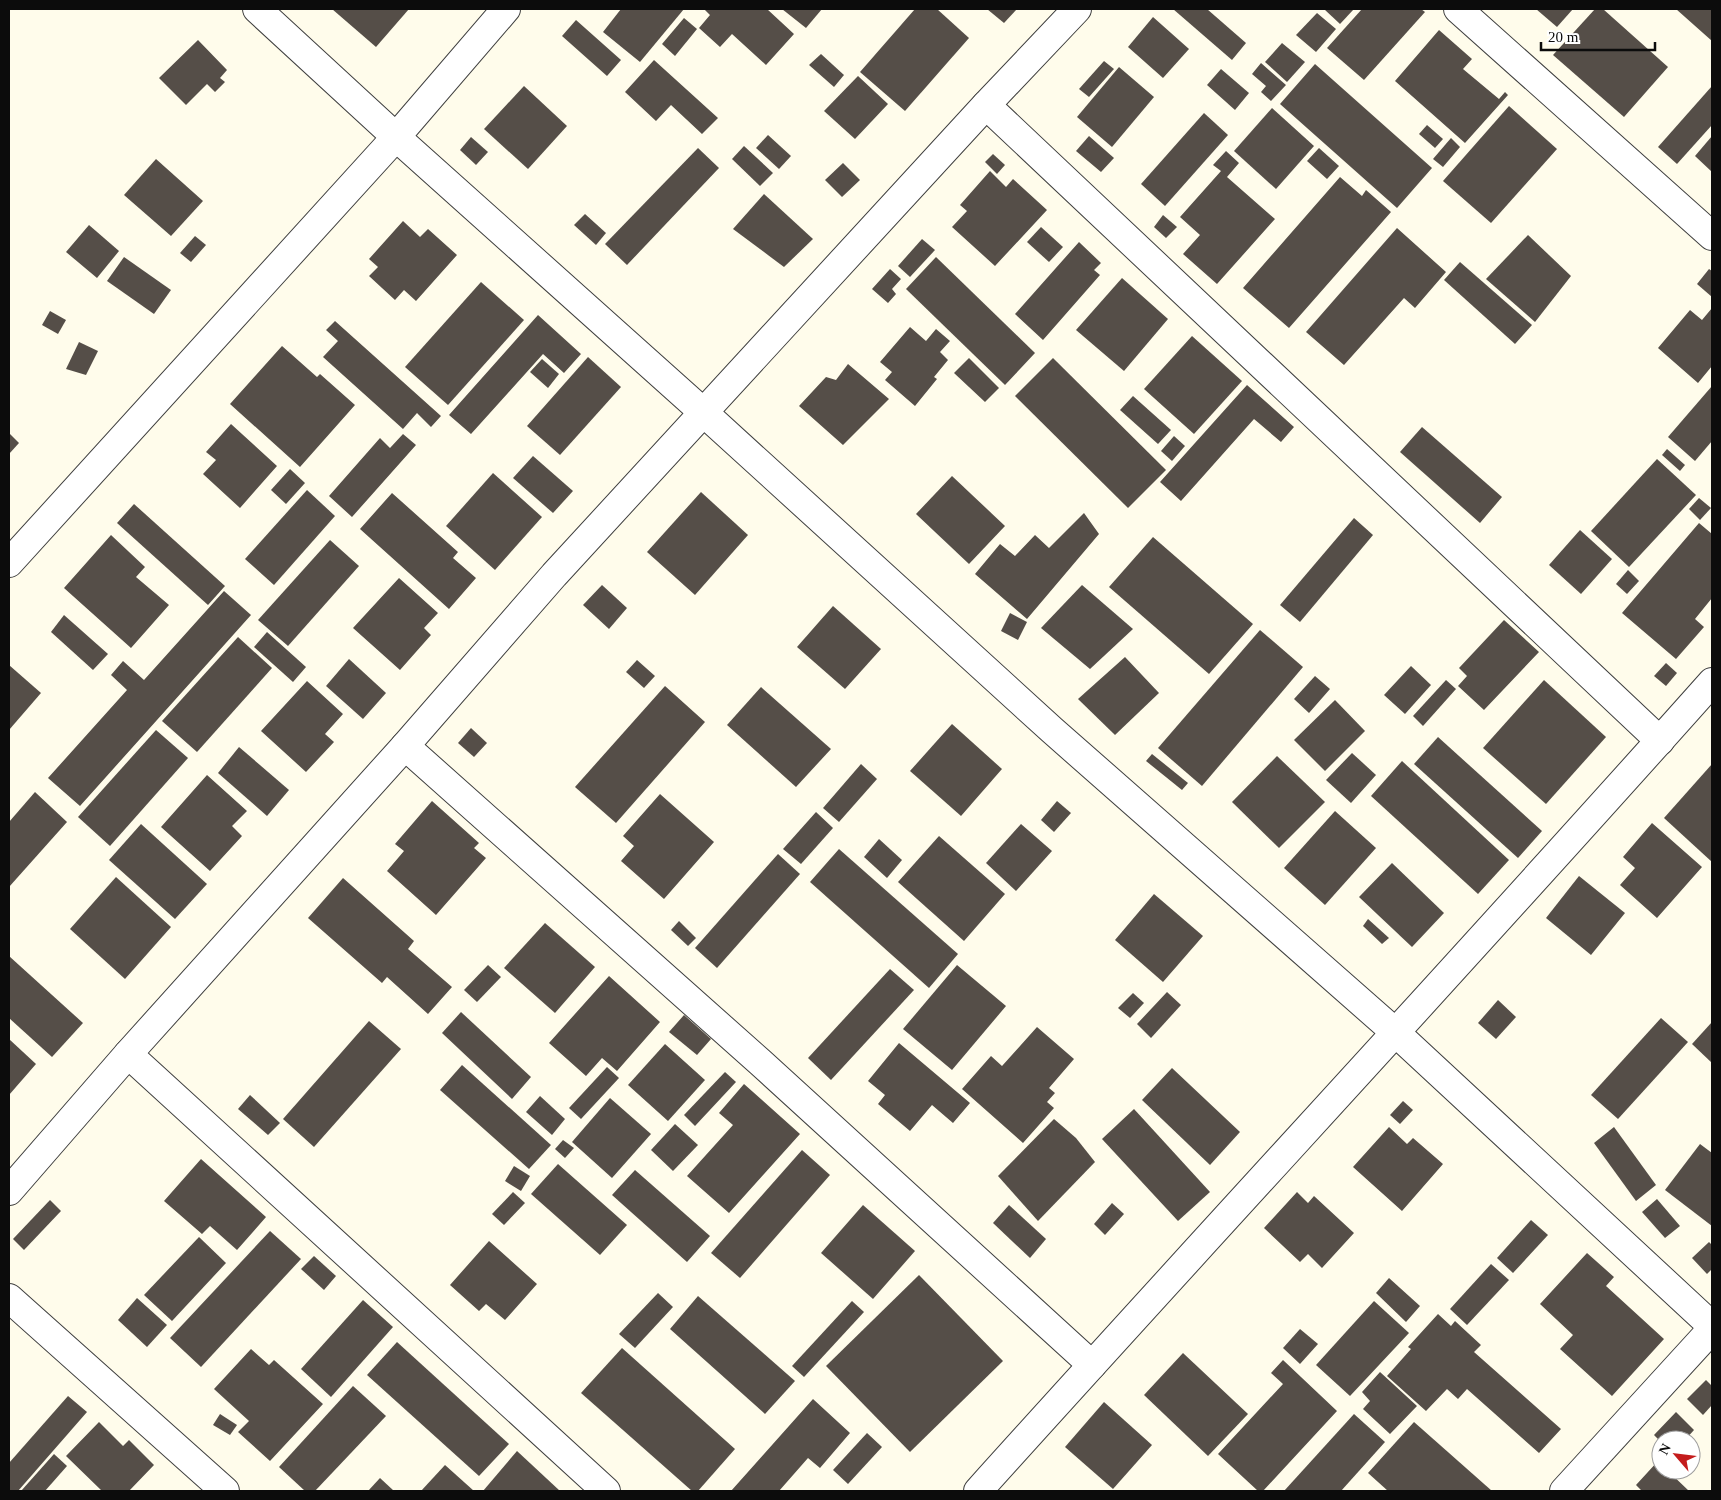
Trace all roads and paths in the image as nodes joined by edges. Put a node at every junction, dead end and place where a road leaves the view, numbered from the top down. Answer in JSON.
{"nodes":[{"id":1,"x":256,"y":9,"type":"edge"},
{"id":2,"x":506,"y":9,"type":"edge"},
{"id":3,"x":1077,"y":9,"type":"edge"},
{"id":4,"x":1458,"y":9,"type":"edge"},
{"id":5,"x":986,"y":105,"type":"junction"},
{"id":6,"x":396,"y":137,"type":"junction"},
{"id":7,"x":1712,"y":236,"type":"edge"},
{"id":8,"x":703,"y":412,"type":"junction"},
{"id":9,"x":9,"y":564,"type":"edge"},
{"id":10,"x":1712,"y":682,"type":"edge"},
{"id":11,"x":1660,"y":741,"type":"junction"},
{"id":12,"x":405,"y":746,"type":"junction"},
{"id":13,"x":1396,"y":1032,"type":"junction"},
{"id":14,"x":128,"y":1054,"type":"junction"},
{"id":15,"x":9,"y":1191,"type":"edge"},
{"id":16,"x":9,"y":1298,"type":"edge"},
{"id":17,"x":1712,"y":1328,"type":"edge"},
{"id":18,"x":1092,"y":1365,"type":"junction"},
{"id":19,"x":224,"y":1491,"type":"edge"},
{"id":20,"x":606,"y":1491,"type":"edge"},
{"id":21,"x":978,"y":1491,"type":"edge"},
{"id":22,"x":1564,"y":1491,"type":"edge"}],
"edges":[{"from":1,"to":6,"type":"street"},
{"from":2,"to":6,"type":"street"},
{"from":3,"to":5,"type":"street"},
{"from":4,"to":7,"type":"street"},
{"from":5,"to":8,"type":"street"},
{"from":5,"to":11,"type":"street"},
{"from":6,"to":8,"type":"street"},
{"from":6,"to":9,"type":"street"},
{"from":8,"to":12,"type":"street"},
{"from":8,"to":13,"type":"street"},
{"from":10,"to":11,"type":"street"},
{"from":11,"to":13,"type":"street"},
{"from":12,"to":14,"type":"street"},
{"from":12,"to":18,"type":"street"},
{"from":13,"to":17,"type":"street"},
{"from":13,"to":18,"type":"street"},
{"from":14,"to":15,"type":"street"},
{"from":14,"to":20,"type":"street"},
{"from":16,"to":19,"type":"street"},
{"from":17,"to":22,"type":"street"},
{"from":18,"to":21,"type":"street"}]}
